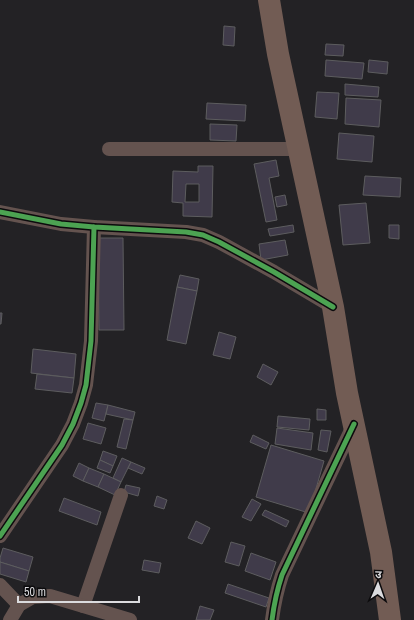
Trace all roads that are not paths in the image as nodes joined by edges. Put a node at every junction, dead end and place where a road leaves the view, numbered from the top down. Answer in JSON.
{"nodes":[{"id":1,"x":269,"y":0,"type":"edge"},
{"id":2,"x":110,"y":149,"type":"dead end"},
{"id":3,"x":299,"y":149,"type":"junction"},
{"id":4,"x":0,"y":212,"type":"edge"},
{"id":5,"x":94,"y":227,"type":"junction"},
{"id":6,"x":333,"y":307,"type":"junction"},
{"id":7,"x":354,"y":424,"type":"junction"},
{"id":8,"x":121,"y":495,"type":"dead end"},
{"id":9,"x":0,"y":536,"type":"edge"},
{"id":10,"x":0,"y":585,"type":"edge"},
{"id":11,"x":19,"y":605,"type":"junction"},
{"id":12,"x":83,"y":606,"type":"junction"},
{"id":13,"x":10,"y":620,"type":"edge"},
{"id":14,"x":128,"y":620,"type":"edge"},
{"id":15,"x":272,"y":620,"type":"edge"},
{"id":16,"x":390,"y":620,"type":"edge"}],
"edges":[{"from":1,"to":3,"type":"highway"},
{"from":2,"to":3,"type":"street"},
{"from":3,"to":6,"type":"highway"},
{"from":4,"to":5,"type":"street"},
{"from":5,"to":6,"type":"street"},
{"from":5,"to":9,"type":"street"},
{"from":6,"to":7,"type":"highway"},
{"from":7,"to":15,"type":"street"},
{"from":7,"to":16,"type":"highway"},
{"from":8,"to":12,"type":"street"},
{"from":10,"to":11,"type":"street"},
{"from":11,"to":12,"type":"street"},
{"from":11,"to":13,"type":"street"},
{"from":12,"to":14,"type":"street"}]}
